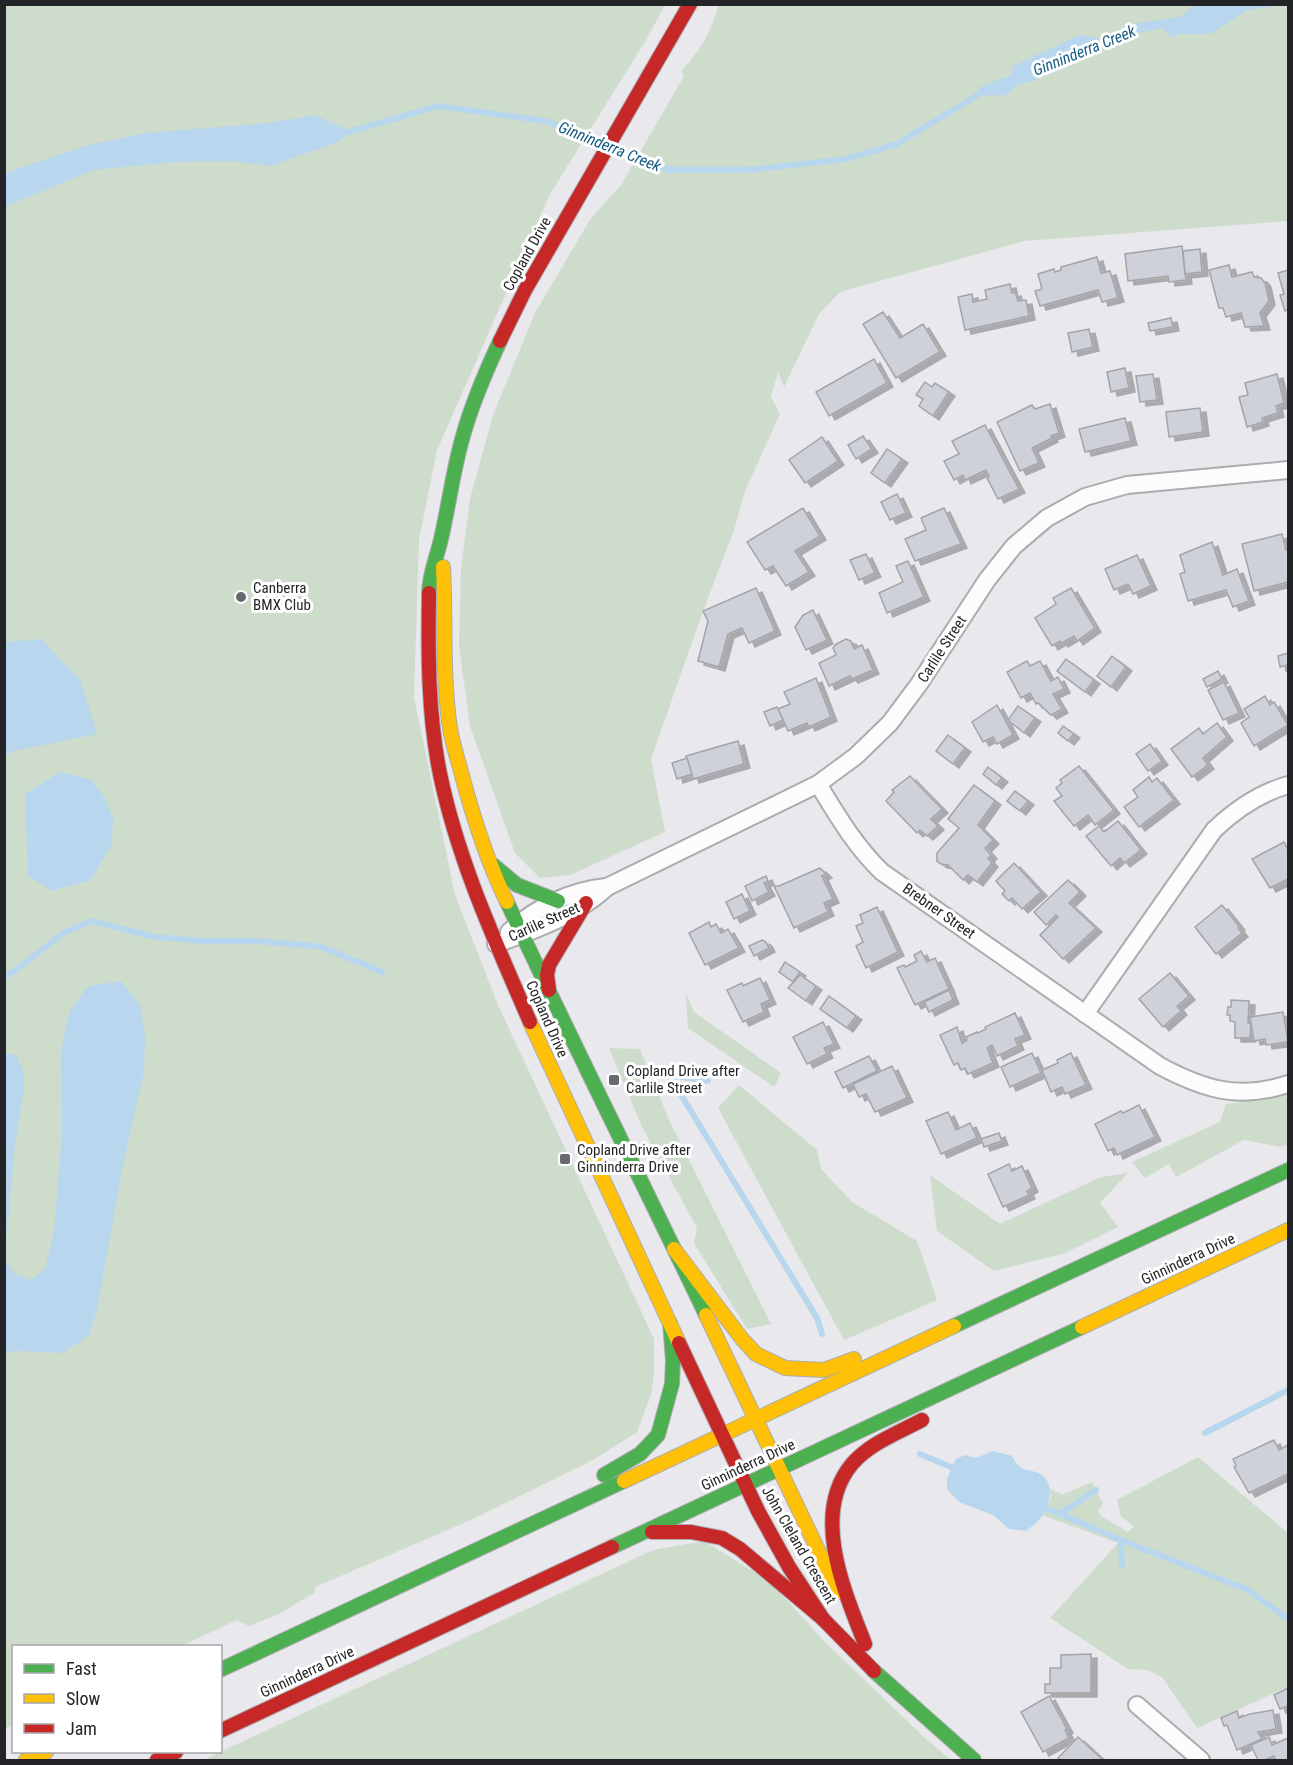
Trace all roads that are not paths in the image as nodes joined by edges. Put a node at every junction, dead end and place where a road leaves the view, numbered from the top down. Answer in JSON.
{"nodes":[{"id":1,"x":690,"y":4,"type":"edge"},
{"id":2,"x":1288,"y":470,"type":"edge"},
{"id":3,"x":441,"y":539,"type":"junction"},
{"id":4,"x":429,"y":583,"type":"junction"},
{"id":5,"x":444,"y":585,"type":"junction"},
{"id":6,"x":818,"y":784,"type":"junction"},
{"id":7,"x":1288,"y":785,"type":"edge"},
{"id":8,"x":488,"y":860,"type":"junction"},
{"id":9,"x":607,"y":887,"type":"junction"},
{"id":10,"x":558,"y":901,"type":"junction"},
{"id":11,"x":586,"y":903,"type":"junction"},
{"id":12,"x":520,"y":929,"type":"junction"},
{"id":13,"x":496,"y":944,"type":"junction"},
{"id":14,"x":549,"y":992,"type":"junction"},
{"id":15,"x":1085,"y":1014,"type":"junction"},
{"id":16,"x":1288,"y":1084,"type":"edge"},
{"id":17,"x":1288,"y":1170,"type":"edge"},
{"id":18,"x":1288,"y":1230,"type":"edge"},
{"id":19,"x":674,"y":1248,"type":"junction"},
{"id":20,"x":670,"y":1323,"type":"junction"},
{"id":21,"x":955,"y":1323,"type":"junction"},
{"id":22,"x":983,"y":1381,"type":"junction"},
{"id":23,"x":966,"y":1396,"type":"dead end"},
{"id":24,"x":936,"y":1412,"type":"dead end"},
{"id":25,"x":756,"y":1420,"type":"junction"},
{"id":26,"x":723,"y":1436,"type":"junction"},
{"id":27,"x":779,"y":1469,"type":"junction"},
{"id":28,"x":745,"y":1485,"type":"junction"},
{"id":29,"x":645,"y":1531,"type":"junction"},
{"id":30,"x":516,"y":1533,"type":"junction"},
{"id":31,"x":823,"y":1619,"type":"junction"},
{"id":32,"x":865,"y":1644,"type":"junction"},
{"id":33,"x":222,"y":1669,"type":"edge"},
{"id":34,"x":903,"y":1697,"type":"junction"},
{"id":35,"x":1137,"y":1706,"type":"dead end"},
{"id":36,"x":222,"y":1730,"type":"edge"},
{"id":37,"x":44,"y":1753,"type":"edge"},
{"id":38,"x":174,"y":1753,"type":"edge"},
{"id":39,"x":26,"y":1761,"type":"edge"},
{"id":40,"x":157,"y":1761,"type":"edge"},
{"id":41,"x":974,"y":1761,"type":"edge"},
{"id":42,"x":1201,"y":1761,"type":"edge"}],
"edges":[{"from":1,"to":3,"type":"main road","name":"Copland Drive"},
{"from":2,"to":6,"type":"street","name":"Carlile Street"},
{"from":3,"to":4,"type":"main road","name":"Copland Drive"},
{"from":3,"to":5,"type":"main road","name":"Copland Drive"},
{"from":4,"to":5,"type":"main road"},
{"from":4,"to":13,"type":"main road","name":"Copland Drive"},
{"from":5,"to":8,"type":"main road","name":"Copland Drive"},
{"from":6,"to":9,"type":"street","name":"Carlile Street"},
{"from":6,"to":15,"type":"street","name":"Brebner Street"},
{"from":7,"to":15,"type":"street"},
{"from":8,"to":10,"type":"main road"},
{"from":8,"to":12,"type":"main road","name":"Copland Drive"},
{"from":9,"to":10,"type":"street","name":"Carlile Street"},
{"from":9,"to":11,"type":"street","name":"Carlile Street"},
{"from":10,"to":12,"type":"street","name":"Carlile Street"},
{"from":11,"to":12,"type":"street","name":"Carlile Street"},
{"from":11,"to":14,"type":"main road"},
{"from":12,"to":13,"type":"street","name":"Carlile Street"},
{"from":12,"to":14,"type":"main road","name":"Copland Drive"},
{"from":13,"to":20,"type":"main road","name":"Copland Drive"},
{"from":14,"to":19,"type":"main road","name":"Copland Drive"},
{"from":15,"to":16,"type":"street","name":"Brebner Street"},
{"from":17,"to":21,"type":"main road"},
{"from":18,"to":22,"type":"main road","name":"Ginninderra Drive"},
{"from":19,"to":21,"type":"main road"},
{"from":19,"to":25,"type":"main road","name":"Copland Drive"},
{"from":20,"to":26,"type":"main road","name":"Copland Drive"},
{"from":20,"to":30,"type":"main road"},
{"from":21,"to":25,"type":"main road"},
{"from":22,"to":23,"type":"main road"},
{"from":22,"to":27,"type":"main road","name":"Ginninderra Drive"},
{"from":24,"to":32,"type":"main road"},
{"from":25,"to":26,"type":"main road"},
{"from":25,"to":27,"type":"main road","name":"Copland Drive"},
{"from":26,"to":28,"type":"main road","name":"Copland Drive"},
{"from":26,"to":30,"type":"main road"},
{"from":27,"to":28,"type":"main road","name":"Ginninderra Drive"},
{"from":27,"to":32,"type":"main road","name":"John Cleland Crescent"},
{"from":28,"to":29,"type":"main road","name":"Ginninderra Drive"},
{"from":28,"to":31,"type":"main road","name":"John Cleland Crescent"},
{"from":29,"to":31,"type":"main road"},
{"from":29,"to":36,"type":"main road","name":"Ginninderra Drive"},
{"from":30,"to":33,"type":"main road"},
{"from":31,"to":34,"type":"main road","name":"John Cleland Crescent"},
{"from":32,"to":34,"type":"main road","name":"John Cleland Crescent"},
{"from":34,"to":41,"type":"main road","name":"John Cleland Crescent"},
{"from":35,"to":42,"type":"street"},
{"from":37,"to":39,"type":"main road"},
{"from":38,"to":40,"type":"main road"}]}
